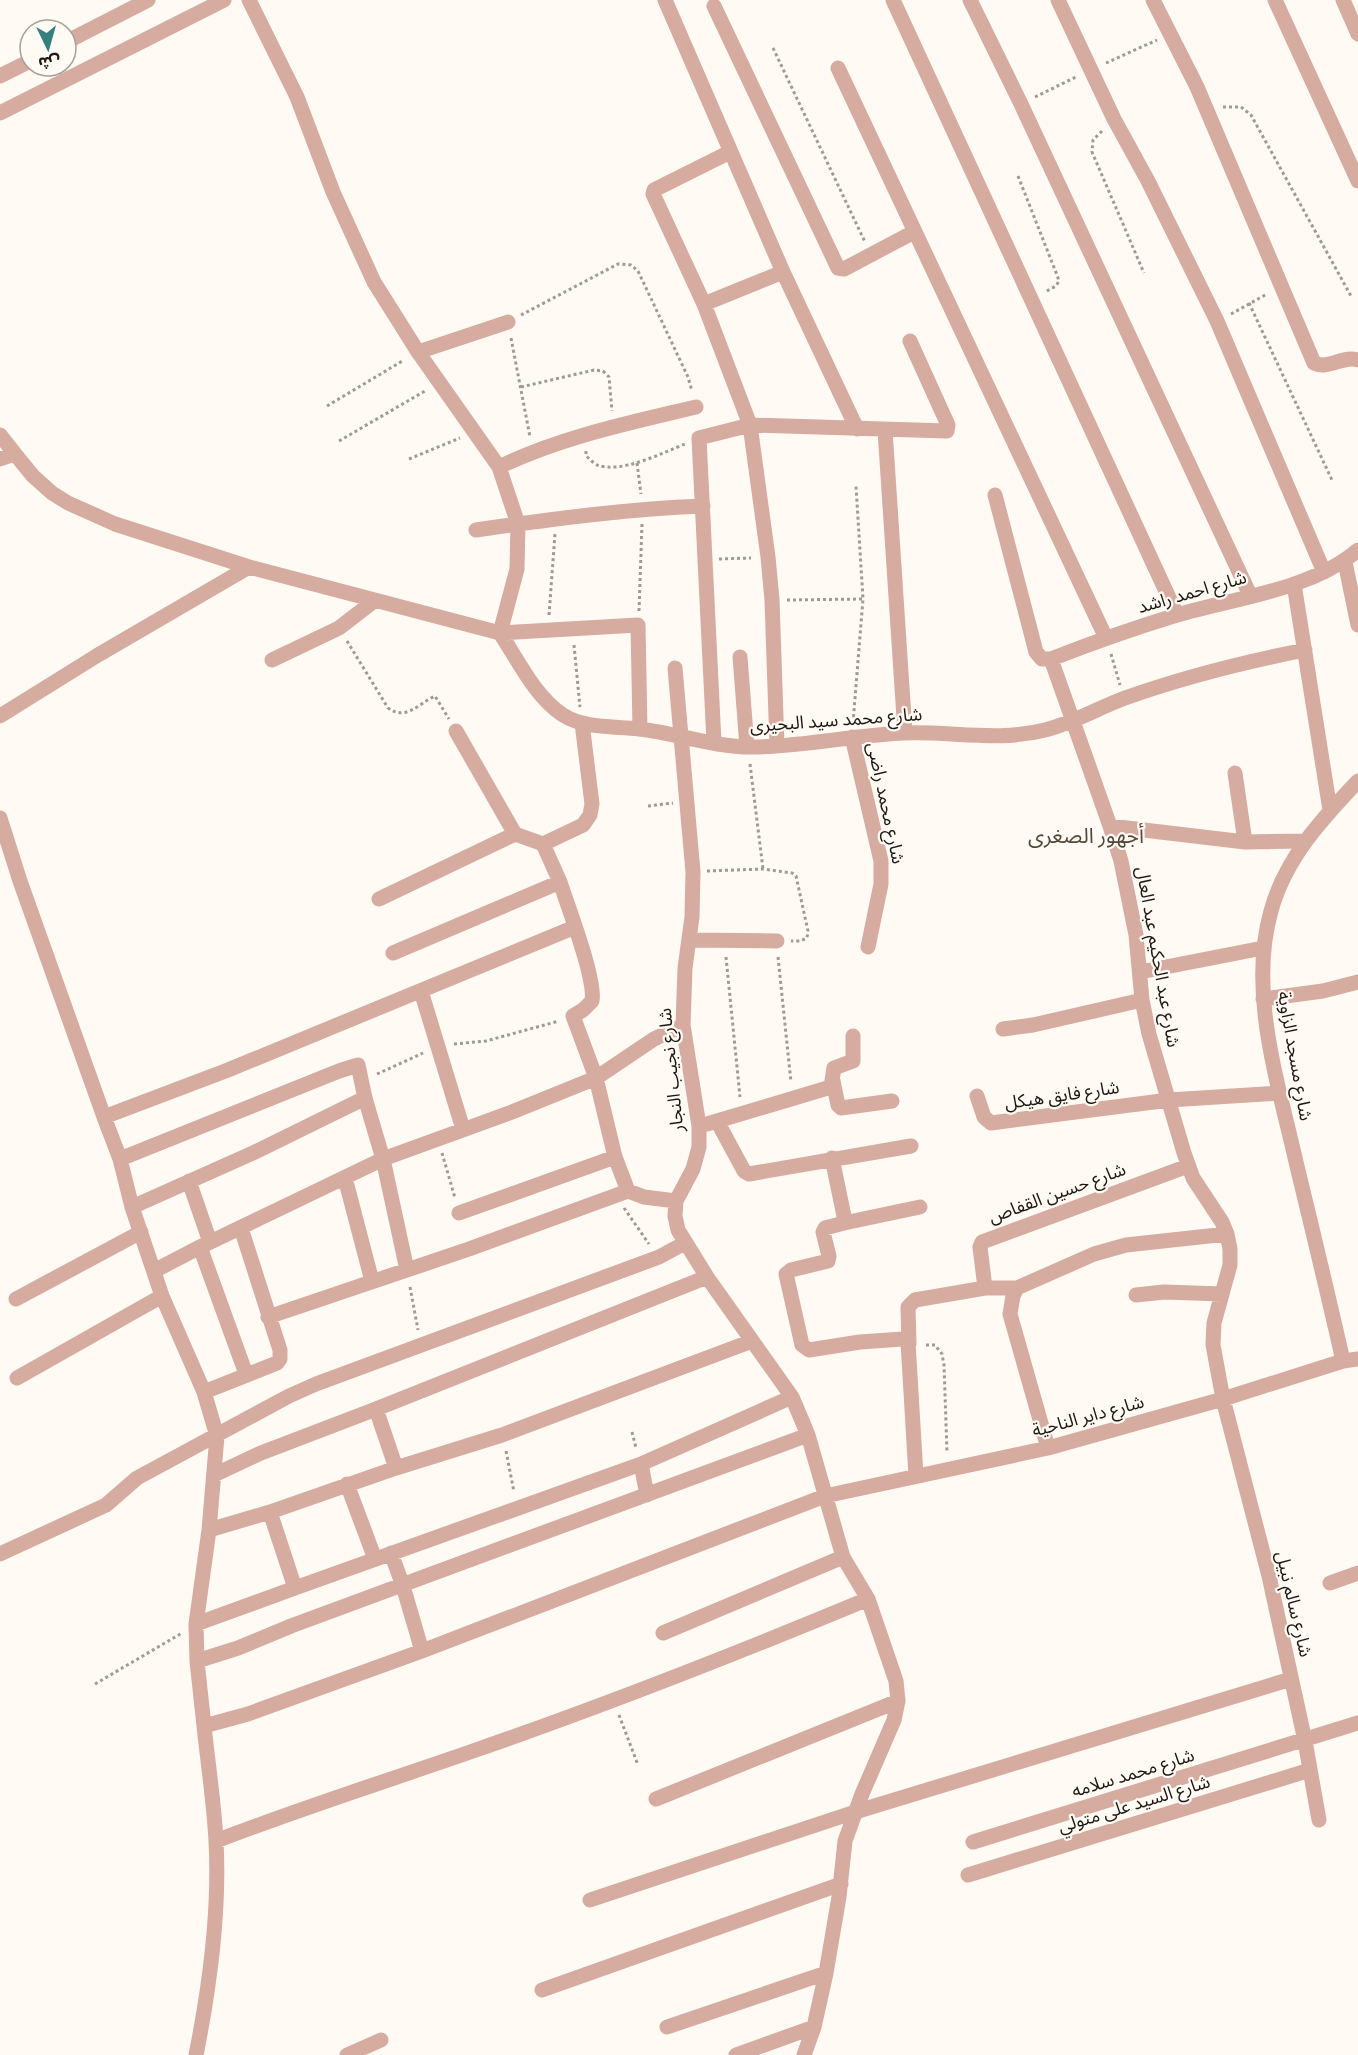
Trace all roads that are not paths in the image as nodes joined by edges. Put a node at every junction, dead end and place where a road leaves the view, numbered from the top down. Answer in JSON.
{"nodes":[{"id":1,"x":148,"y":0,"type":"edge"},
{"id":2,"x":224,"y":0,"type":"edge"},
{"id":3,"x":249,"y":0,"type":"edge"},
{"id":4,"x":665,"y":0,"type":"edge"},
{"id":5,"x":893,"y":0,"type":"edge"},
{"id":6,"x":970,"y":0,"type":"edge"},
{"id":7,"x":1058,"y":0,"type":"edge"},
{"id":8,"x":1153,"y":0,"type":"edge"},
{"id":9,"x":1275,"y":0,"type":"edge"},
{"id":10,"x":1343,"y":0,"type":"edge"},
{"id":11,"x":714,"y":6,"type":"dead end"},
{"id":12,"x":1358,"y":34,"type":"edge"},
{"id":13,"x":78,"y":36,"type":"edge"},
{"id":14,"x":18,"y":67,"type":"edge"},
{"id":15,"x":838,"y":68,"type":"dead end"},
{"id":16,"x":0,"y":76,"type":"edge"},
{"id":17,"x":0,"y":113,"type":"edge"},
{"id":18,"x":730,"y":152,"type":"junction"},
{"id":19,"x":1358,"y":181,"type":"edge"},
{"id":20,"x":914,"y":232,"type":"junction"},
{"id":21,"x":783,"y":272,"type":"junction"},
{"id":22,"x":704,"y":304,"type":"junction"},
{"id":23,"x":508,"y":322,"type":"road end"},
{"id":24,"x":910,"y":341,"type":"dead end"},
{"id":25,"x":418,"y":352,"type":"junction"},
{"id":26,"x":1358,"y":360,"type":"edge"},
{"id":27,"x":696,"y":407,"type":"road end"},
{"id":28,"x":750,"y":425,"type":"junction"},
{"id":29,"x":856,"y":429,"type":"junction"},
{"id":30,"x":885,"y":430,"type":"junction"},
{"id":31,"x":0,"y":435,"type":"edge"},
{"id":32,"x":7,"y":456,"type":"edge"},
{"id":33,"x":499,"y":467,"type":"junction"},
{"id":34,"x":995,"y":495,"type":"dead end"},
{"id":35,"x":703,"y":506,"type":"junction"},
{"id":36,"x":518,"y":524,"type":"junction"},
{"id":37,"x":476,"y":530,"type":"dead end"},
{"id":38,"x":1358,"y":550,"type":"edge"},
{"id":39,"x":1345,"y":562,"type":"junction"},
{"id":40,"x":249,"y":567,"type":"junction"},
{"id":41,"x":1324,"y":572,"type":"junction"},
{"id":42,"x":1294,"y":584,"type":"junction"},
{"id":43,"x":1250,"y":595,"type":"junction"},
{"id":44,"x":374,"y":601,"type":"junction"},
{"id":45,"x":1177,"y":615,"type":"junction"},
{"id":46,"x":1358,"y":625,"type":"edge"},
{"id":47,"x":500,"y":633,"type":"junction"},
{"id":48,"x":1106,"y":638,"type":"junction"},
{"id":49,"x":1305,"y":650,"type":"junction"},
{"id":50,"x":740,"y":657,"type":"dead end"},
{"id":51,"x":1051,"y":659,"type":"junction"},
{"id":52,"x":272,"y":660,"type":"dead end"},
{"id":53,"x":675,"y":668,"type":"dead end"},
{"id":54,"x":0,"y":716,"type":"edge"},
{"id":55,"x":1072,"y":720,"type":"junction"},
{"id":56,"x":582,"y":723,"type":"junction"},
{"id":57,"x":640,"y":729,"type":"junction"},
{"id":58,"x":456,"y":731,"type":"road end"},
{"id":59,"x":905,"y":733,"type":"junction"},
{"id":60,"x":852,"y":736,"type":"junction"},
{"id":61,"x":682,"y":737,"type":"junction"},
{"id":62,"x":714,"y":742,"type":"junction"},
{"id":63,"x":777,"y":746,"type":"junction"},
{"id":64,"x":747,"y":747,"type":"junction"},
{"id":65,"x":1235,"y":773,"type":"dead end"},
{"id":66,"x":1358,"y":781,"type":"edge"},
{"id":67,"x":1330,"y":810,"type":"junction"},
{"id":68,"x":0,"y":818,"type":"edge"},
{"id":69,"x":1110,"y":826,"type":"junction"},
{"id":70,"x":515,"y":834,"type":"junction"},
{"id":71,"x":1304,"y":841,"type":"junction"},
{"id":72,"x":1245,"y":842,"type":"junction"},
{"id":73,"x":543,"y":844,"type":"junction"},
{"id":74,"x":560,"y":882,"type":"junction"},
{"id":75,"x":379,"y":899,"type":"dead end"},
{"id":76,"x":575,"y":927,"type":"junction"},
{"id":77,"x":690,"y":940,"type":"junction"},
{"id":78,"x":777,"y":941,"type":"road end"},
{"id":79,"x":868,"y":947,"type":"dead end"},
{"id":80,"x":1263,"y":948,"type":"junction"},
{"id":81,"x":393,"y":953,"type":"dead end"},
{"id":82,"x":1140,"y":972,"type":"junction"},
{"id":83,"x":1358,"y":982,"type":"edge"},
{"id":84,"x":421,"y":991,"type":"junction"},
{"id":85,"x":1263,"y":999,"type":"junction"},
{"id":86,"x":1142,"y":1000,"type":"junction"},
{"id":87,"x":683,"y":1025,"type":"junction"},
{"id":88,"x":1004,"y":1029,"type":"dead end"},
{"id":89,"x":853,"y":1036,"type":"dead end"},
{"id":90,"x":596,"y":1078,"type":"junction"},
{"id":91,"x":833,"y":1081,"type":"junction"},
{"id":92,"x":1280,"y":1093,"type":"junction"},
{"id":93,"x":977,"y":1096,"type":"dead end"},
{"id":94,"x":364,"y":1098,"type":"junction"},
{"id":95,"x":1169,"y":1100,"type":"junction"},
{"id":96,"x":892,"y":1101,"type":"dead end"},
{"id":97,"x":104,"y":1117,"type":"junction"},
{"id":98,"x":717,"y":1121,"type":"junction"},
{"id":99,"x":699,"y":1126,"type":"junction"},
{"id":100,"x":463,"y":1129,"type":"junction"},
{"id":101,"x":911,"y":1146,"type":"dead end"},
{"id":102,"x":615,"y":1157,"type":"junction"},
{"id":103,"x":832,"y":1158,"type":"junction"},
{"id":104,"x":120,"y":1159,"type":"junction"},
{"id":105,"x":383,"y":1159,"type":"junction"},
{"id":106,"x":1188,"y":1166,"type":"junction"},
{"id":107,"x":345,"y":1178,"type":"junction"},
{"id":108,"x":189,"y":1181,"type":"junction"},
{"id":109,"x":622,"y":1193,"type":"junction"},
{"id":110,"x":676,"y":1201,"type":"junction"},
{"id":111,"x":132,"y":1207,"type":"junction"},
{"id":112,"x":920,"y":1207,"type":"dead end"},
{"id":113,"x":459,"y":1212,"type":"road end"},
{"id":114,"x":844,"y":1223,"type":"junction"},
{"id":115,"x":241,"y":1228,"type":"junction"},
{"id":116,"x":141,"y":1232,"type":"junction"},
{"id":117,"x":1227,"y":1234,"type":"junction"},
{"id":118,"x":685,"y":1243,"type":"junction"},
{"id":119,"x":205,"y":1244,"type":"junction"},
{"id":120,"x":407,"y":1270,"type":"junction"},
{"id":121,"x":154,"y":1271,"type":"junction"},
{"id":122,"x":707,"y":1277,"type":"junction"},
{"id":123,"x":372,"y":1281,"type":"junction"},
{"id":124,"x":985,"y":1288,"type":"junction"},
{"id":125,"x":1017,"y":1288,"type":"junction"},
{"id":126,"x":1222,"y":1294,"type":"junction"},
{"id":127,"x":1136,"y":1295,"type":"dead end"},
{"id":128,"x":162,"y":1296,"type":"junction"},
{"id":129,"x":16,"y":1299,"type":"dead end"},
{"id":130,"x":268,"y":1317,"type":"junction"},
{"id":131,"x":752,"y":1341,"type":"junction"},
{"id":132,"x":909,"y":1344,"type":"junction"},
{"id":133,"x":1351,"y":1360,"type":"edge"},
{"id":134,"x":246,"y":1374,"type":"junction"},
{"id":135,"x":17,"y":1378,"type":"dead end"},
{"id":136,"x":204,"y":1392,"type":"junction"},
{"id":137,"x":792,"y":1397,"type":"junction"},
{"id":138,"x":1223,"y":1399,"type":"junction"},
{"id":139,"x":376,"y":1409,"type":"junction"},
{"id":140,"x":808,"y":1435,"type":"junction"},
{"id":141,"x":217,"y":1436,"type":"junction"},
{"id":142,"x":1048,"y":1448,"type":"junction"},
{"id":143,"x":641,"y":1464,"type":"junction"},
{"id":144,"x":396,"y":1467,"type":"junction"},
{"id":145,"x":214,"y":1475,"type":"junction"},
{"id":146,"x":916,"y":1476,"type":"junction"},
{"id":147,"x":347,"y":1484,"type":"junction"},
{"id":148,"x":647,"y":1495,"type":"junction"},
{"id":149,"x":825,"y":1496,"type":"junction"},
{"id":150,"x":270,"y":1512,"type":"junction"},
{"id":151,"x":209,"y":1530,"type":"junction"},
{"id":152,"x":391,"y":1553,"type":"junction"},
{"id":153,"x":0,"y":1554,"type":"edge"},
{"id":154,"x":843,"y":1557,"type":"junction"},
{"id":155,"x":375,"y":1559,"type":"junction"},
{"id":156,"x":1358,"y":1573,"type":"edge"},
{"id":157,"x":1330,"y":1583,"type":"dead end"},
{"id":158,"x":403,"y":1586,"type":"junction"},
{"id":159,"x":294,"y":1588,"type":"junction"},
{"id":160,"x":868,"y":1599,"type":"junction"},
{"id":161,"x":196,"y":1624,"type":"junction"},
{"id":162,"x":663,"y":1633,"type":"dead end"},
{"id":163,"x":422,"y":1652,"type":"junction"},
{"id":164,"x":197,"y":1661,"type":"junction"},
{"id":165,"x":1291,"y":1679,"type":"junction"},
{"id":166,"x":898,"y":1701,"type":"junction"},
{"id":167,"x":1358,"y":1723,"type":"edge"},
{"id":168,"x":204,"y":1726,"type":"junction"},
{"id":169,"x":1305,"y":1741,"type":"junction"},
{"id":170,"x":1310,"y":1770,"type":"junction"},
{"id":171,"x":656,"y":1799,"type":"dead end"},
{"id":172,"x":855,"y":1812,"type":"junction"},
{"id":173,"x":1319,"y":1820,"type":"dead end"},
{"id":174,"x":216,"y":1841,"type":"junction"},
{"id":175,"x":974,"y":1842,"type":"dead end"},
{"id":176,"x":968,"y":1875,"type":"dead end"},
{"id":177,"x":841,"y":1884,"type":"junction"},
{"id":178,"x":590,"y":1900,"type":"dead end"},
{"id":179,"x":826,"y":1973,"type":"junction"},
{"id":180,"x":542,"y":1990,"type":"dead end"},
{"id":181,"x":667,"y":2027,"type":"dead end"},
{"id":182,"x":814,"y":2027,"type":"junction"},
{"id":183,"x":381,"y":2040,"type":"dead end"},
{"id":184,"x":196,"y":2055,"type":"edge"},
{"id":185,"x":347,"y":2055,"type":"edge"},
{"id":186,"x":736,"y":2055,"type":"edge"},
{"id":187,"x":804,"y":2055,"type":"edge"}],
"edges":[{"from":1,"to":13,"type":"street"},
{"from":2,"to":17,"type":"street"},
{"from":3,"to":25,"type":"street"},
{"from":4,"to":18,"type":"street"},
{"from":5,"to":45,"type":"street"},
{"from":6,"to":43,"type":"street"},
{"from":7,"to":41,"type":"street"},
{"from":8,"to":26,"type":"street"},
{"from":9,"to":19,"type":"street"},
{"from":10,"to":12,"type":"street"},
{"from":11,"to":20,"type":"street"},
{"from":14,"to":16,"type":"street"},
{"from":15,"to":20,"type":"street"},
{"from":18,"to":21,"type":"street"},
{"from":18,"to":22,"type":"street"},
{"from":20,"to":48,"type":"street"},
{"from":21,"to":22,"type":"street"},
{"from":21,"to":29,"type":"street"},
{"from":22,"to":28,"type":"street"},
{"from":23,"to":25,"type":"street"},
{"from":24,"to":30,"type":"street"},
{"from":25,"to":33,"type":"street"},
{"from":27,"to":33,"type":"street"},
{"from":28,"to":29,"type":"street"},
{"from":28,"to":35,"type":"street"},
{"from":28,"to":63,"type":"street"},
{"from":29,"to":30,"type":"street"},
{"from":30,"to":59,"type":"street"},
{"from":31,"to":32,"type":"street"},
{"from":32,"to":40,"type":"street"},
{"from":33,"to":36,"type":"street"},
{"from":34,"to":51,"type":"street"},
{"from":35,"to":36,"type":"street"},
{"from":35,"to":62,"type":"street"},
{"from":36,"to":37,"type":"street"},
{"from":36,"to":47,"type":"street"},
{"from":38,"to":39,"type":"street","name":"شارع احمد راشد"},
{"from":39,"to":41,"type":"street","name":"شارع احمد راشد"},
{"from":39,"to":46,"type":"street"},
{"from":40,"to":44,"type":"street"},
{"from":40,"to":54,"type":"street"},
{"from":41,"to":42,"type":"street","name":"شارع احمد راشد"},
{"from":42,"to":43,"type":"street","name":"شارع احمد راشد"},
{"from":42,"to":49,"type":"street"},
{"from":43,"to":45,"type":"street","name":"شارع احمد راشد"},
{"from":44,"to":47,"type":"street"},
{"from":44,"to":52,"type":"street"},
{"from":45,"to":48,"type":"street","name":"شارع احمد راشد"},
{"from":47,"to":56,"type":"street","name":"شارع محمد سيد البحيرى"},
{"from":47,"to":57,"type":"street"},
{"from":48,"to":51,"type":"street","name":"شارع احمد راشد"},
{"from":49,"to":55,"type":"street","name":"شارع محمد سيد البحيرى"},
{"from":49,"to":67,"type":"street"},
{"from":50,"to":64,"type":"street"},
{"from":51,"to":55,"type":"street","name":"شارع عبد الحكيم عبد العال"},
{"from":53,"to":61,"type":"street","name":"شارع نجيب النجار"},
{"from":55,"to":59,"type":"street","name":"شارع محمد سيد البحيرى"},
{"from":55,"to":69,"type":"street","name":"شارع عبد الحكيم عبد العال"},
{"from":56,"to":57,"type":"street","name":"شارع محمد سيد البحيرى"},
{"from":56,"to":73,"type":"street"},
{"from":57,"to":61,"type":"street","name":"شارع محمد سيد البحيرى"},
{"from":58,"to":70,"type":"street"},
{"from":59,"to":60,"type":"street","name":"شارع محمد سيد البحيرى"},
{"from":60,"to":63,"type":"street","name":"شارع محمد سيد البحيرى"},
{"from":60,"to":79,"type":"street","name":"شارع محمد راضى"},
{"from":61,"to":62,"type":"street","name":"شارع محمد سيد البحيرى"},
{"from":61,"to":77,"type":"street","name":"شارع نجيب النجار"},
{"from":62,"to":64,"type":"street","name":"شارع محمد سيد البحيرى"},
{"from":63,"to":64,"type":"street","name":"شارع محمد سيد البحيرى"},
{"from":65,"to":72,"type":"street"},
{"from":66,"to":67,"type":"street","name":"شارع مسجد الزاوية"},
{"from":67,"to":71,"type":"street","name":"شارع مسجد الزاوية"},
{"from":68,"to":97,"type":"street"},
{"from":69,"to":72,"type":"street"},
{"from":69,"to":82,"type":"street","name":"شارع عبد الحكيم عبد العال"},
{"from":70,"to":73,"type":"street"},
{"from":70,"to":75,"type":"street"},
{"from":71,"to":72,"type":"street"},
{"from":71,"to":80,"type":"street","name":"شارع مسجد الزاوية"},
{"from":73,"to":74,"type":"street"},
{"from":74,"to":76,"type":"street"},
{"from":74,"to":81,"type":"street"},
{"from":76,"to":84,"type":"street"},
{"from":76,"to":90,"type":"street"},
{"from":77,"to":78,"type":"street"},
{"from":77,"to":87,"type":"street","name":"شارع نجيب النجار"},
{"from":80,"to":82,"type":"street"},
{"from":80,"to":85,"type":"street","name":"شارع مسجد الزاوية"},
{"from":82,"to":86,"type":"street","name":"شارع عبد الحكيم عبد العال"},
{"from":83,"to":85,"type":"street"},
{"from":84,"to":97,"type":"street"},
{"from":84,"to":100,"type":"street"},
{"from":85,"to":92,"type":"street","name":"شارع مسجد الزاوية"},
{"from":86,"to":88,"type":"street"},
{"from":86,"to":95,"type":"street","name":"شارع عبد الحكيم عبد العال"},
{"from":87,"to":90,"type":"street"},
{"from":87,"to":99,"type":"street","name":"شارع نجيب النجار"},
{"from":89,"to":91,"type":"street"},
{"from":90,"to":100,"type":"street"},
{"from":90,"to":102,"type":"street"},
{"from":91,"to":96,"type":"street"},
{"from":91,"to":98,"type":"street"},
{"from":92,"to":95,"type":"street"},
{"from":92,"to":133,"type":"street","name":"شارع مسجد الزاوية"},
{"from":93,"to":95,"type":"street","name":"شارع فايق هيكل"},
{"from":94,"to":104,"type":"street"},
{"from":94,"to":105,"type":"street"},
{"from":94,"to":108,"type":"street"},
{"from":95,"to":106,"type":"street","name":"شارع عبد الحكيم عبد العال"},
{"from":97,"to":104,"type":"street"},
{"from":98,"to":99,"type":"street"},
{"from":98,"to":103,"type":"street"},
{"from":99,"to":110,"type":"street","name":"شارع نجيب النجار"},
{"from":100,"to":105,"type":"street"},
{"from":101,"to":103,"type":"street"},
{"from":102,"to":109,"type":"street"},
{"from":102,"to":113,"type":"street"},
{"from":103,"to":114,"type":"street"},
{"from":104,"to":111,"type":"street"},
{"from":105,"to":107,"type":"street"},
{"from":105,"to":120,"type":"street"},
{"from":106,"to":117,"type":"street","name":"شارع عبد الحكيم عبد العال"},
{"from":106,"to":124,"type":"street","name":"شارع حسين القفاص"},
{"from":107,"to":115,"type":"street"},
{"from":107,"to":123,"type":"street"},
{"from":108,"to":111,"type":"street"},
{"from":108,"to":119,"type":"street"},
{"from":109,"to":110,"type":"street"},
{"from":109,"to":120,"type":"street"},
{"from":110,"to":118,"type":"street"},
{"from":111,"to":116,"type":"street"},
{"from":112,"to":114,"type":"street"},
{"from":114,"to":132,"type":"street"},
{"from":115,"to":119,"type":"street"},
{"from":115,"to":130,"type":"street"},
{"from":116,"to":121,"type":"street"},
{"from":116,"to":129,"type":"street"},
{"from":117,"to":125,"type":"street"},
{"from":117,"to":126,"type":"street","name":"شارع عبد الحكيم عبد العال"},
{"from":118,"to":122,"type":"street"},
{"from":118,"to":141,"type":"street"},
{"from":119,"to":121,"type":"street"},
{"from":119,"to":134,"type":"street"},
{"from":120,"to":123,"type":"street"},
{"from":121,"to":128,"type":"street"},
{"from":122,"to":131,"type":"street"},
{"from":122,"to":139,"type":"street"},
{"from":123,"to":130,"type":"street"},
{"from":124,"to":125,"type":"street"},
{"from":124,"to":132,"type":"street"},
{"from":125,"to":142,"type":"street"},
{"from":126,"to":127,"type":"street"},
{"from":126,"to":138,"type":"street","name":"شارع عبد الحكيم عبد العال"},
{"from":128,"to":135,"type":"street"},
{"from":128,"to":136,"type":"street"},
{"from":130,"to":134,"type":"street"},
{"from":131,"to":137,"type":"street"},
{"from":131,"to":144,"type":"street"},
{"from":132,"to":146,"type":"street"},
{"from":133,"to":138,"type":"street","name":"شارع داير الناحية"},
{"from":134,"to":136,"type":"street"},
{"from":136,"to":141,"type":"street"},
{"from":137,"to":140,"type":"street"},
{"from":137,"to":143,"type":"street"},
{"from":138,"to":142,"type":"street","name":"شارع داير الناحية"},
{"from":138,"to":165,"type":"street","name":"شارع سالم نبيل"},
{"from":139,"to":144,"type":"street"},
{"from":139,"to":145,"type":"street"},
{"from":140,"to":148,"type":"street"},
{"from":140,"to":149,"type":"street"},
{"from":141,"to":145,"type":"street"},
{"from":141,"to":153,"type":"street"},
{"from":142,"to":146,"type":"street","name":"شارع داير الناحية"},
{"from":143,"to":148,"type":"street"},
{"from":143,"to":152,"type":"street"},
{"from":144,"to":147,"type":"street"},
{"from":145,"to":151,"type":"street"},
{"from":146,"to":149,"type":"street","name":"شارع داير الناحية"},
{"from":147,"to":150,"type":"street"},
{"from":147,"to":155,"type":"street"},
{"from":148,"to":158,"type":"street"},
{"from":149,"to":154,"type":"street"},
{"from":149,"to":163,"type":"street","name":"شارع داير الناحية"},
{"from":150,"to":151,"type":"street"},
{"from":150,"to":159,"type":"street"},
{"from":151,"to":161,"type":"street"},
{"from":152,"to":155,"type":"street"},
{"from":152,"to":158,"type":"street"},
{"from":154,"to":160,"type":"street"},
{"from":154,"to":162,"type":"street"},
{"from":155,"to":159,"type":"street"},
{"from":156,"to":157,"type":"street"},
{"from":158,"to":163,"type":"street"},
{"from":158,"to":164,"type":"street"},
{"from":159,"to":161,"type":"street"},
{"from":160,"to":166,"type":"street"},
{"from":160,"to":174,"type":"street"},
{"from":161,"to":164,"type":"street"},
{"from":163,"to":168,"type":"street","name":"شارع داير الناحية"},
{"from":164,"to":168,"type":"street"},
{"from":165,"to":169,"type":"street","name":"شارع سالم نبيل"},
{"from":165,"to":172,"type":"street"},
{"from":166,"to":171,"type":"street"},
{"from":166,"to":172,"type":"street"},
{"from":167,"to":169,"type":"street","name":"شارع محمد سلامه"},
{"from":168,"to":174,"type":"street"},
{"from":169,"to":170,"type":"street","name":"شارع سالم نبيل"},
{"from":169,"to":175,"type":"street","name":"شارع محمد سلامه"},
{"from":170,"to":173,"type":"street","name":"شارع سالم نبيل"},
{"from":170,"to":176,"type":"street","name":"شارع السيد على متولي"},
{"from":172,"to":177,"type":"street"},
{"from":172,"to":178,"type":"street"},
{"from":174,"to":184,"type":"street"},
{"from":177,"to":179,"type":"street"},
{"from":177,"to":180,"type":"street"},
{"from":179,"to":181,"type":"street"},
{"from":179,"to":182,"type":"street"},
{"from":182,"to":186,"type":"street"},
{"from":182,"to":187,"type":"street"},
{"from":183,"to":185,"type":"street"}]}
